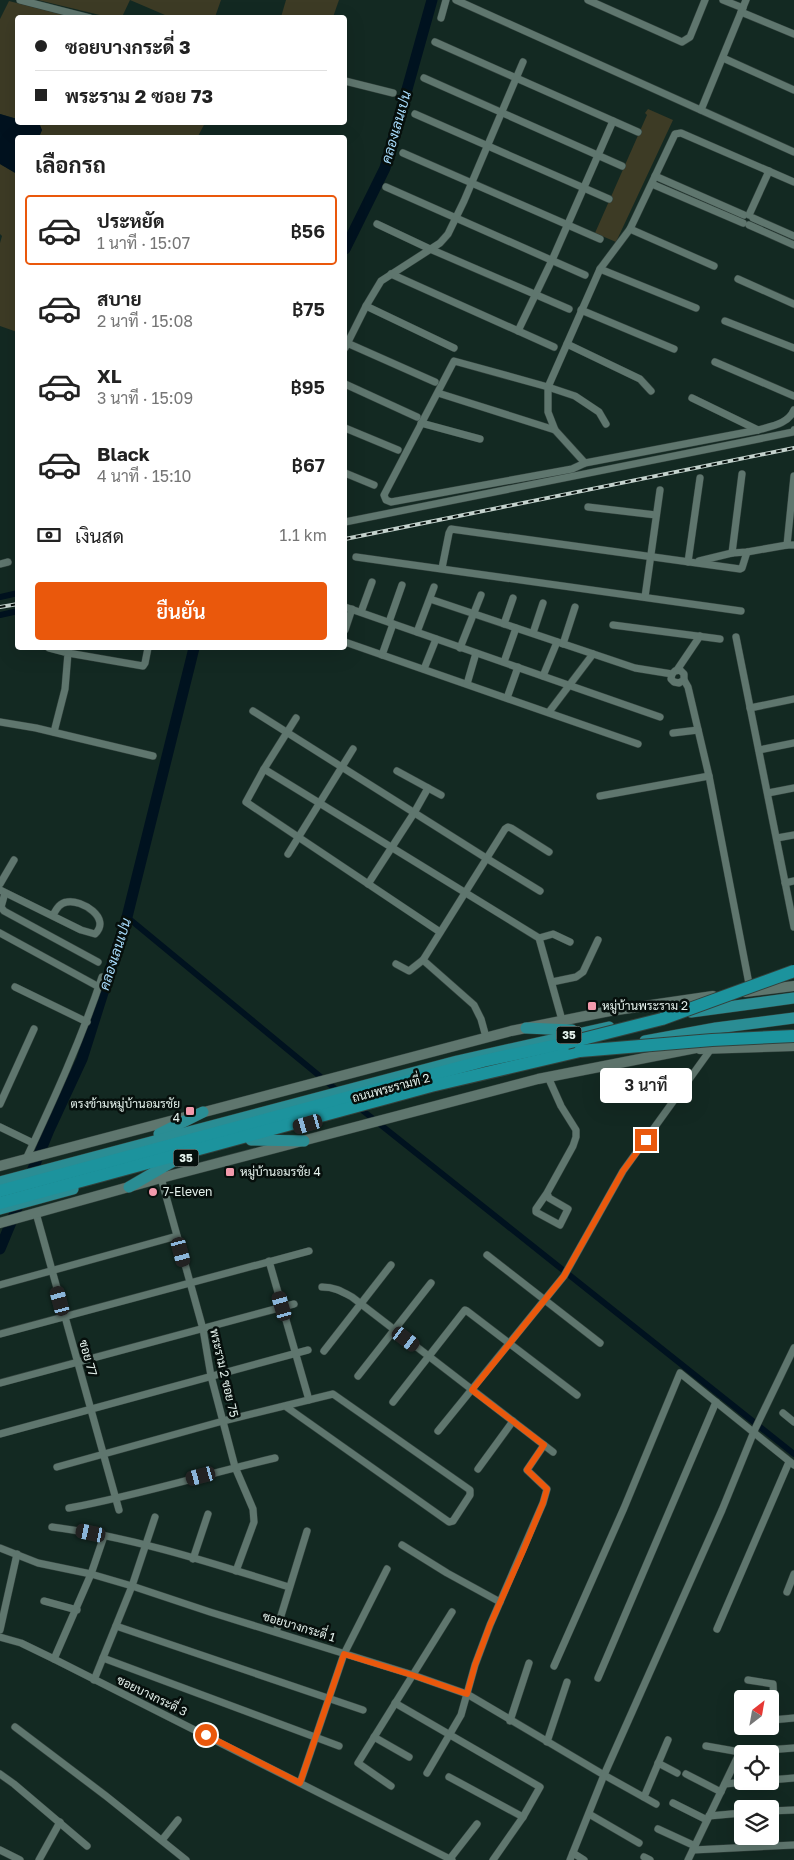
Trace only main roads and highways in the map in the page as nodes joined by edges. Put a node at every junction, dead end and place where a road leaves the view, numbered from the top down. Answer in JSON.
{"nodes":[{"id":1,"x":794,"y":971,"type":"edge"},
{"id":2,"x":794,"y":984,"type":"edge"},
{"id":3,"x":794,"y":998,"type":"edge"},
{"id":4,"x":794,"y":1018,"type":"edge"},
{"id":5,"x":526,"y":1028,"type":"junction"},
{"id":6,"x":592,"y":1030,"type":"junction"},
{"id":7,"x":794,"y":1034,"type":"edge"},
{"id":8,"x":794,"y":1046,"type":"edge"},
{"id":9,"x":685,"y":1049,"type":"junction"},
{"id":10,"x":203,"y":1112,"type":"junction"},
{"id":11,"x":251,"y":1140,"type":"junction"},
{"id":12,"x":304,"y":1141,"type":"junction"},
{"id":13,"x":172,"y":1162,"type":"junction"},
{"id":14,"x":70,"y":1164,"type":"junction"},
{"id":15,"x":0,"y":1166,"type":"edge"},
{"id":16,"x":0,"y":1182,"type":"edge"},
{"id":17,"x":129,"y":1187,"type":"junction"},
{"id":18,"x":0,"y":1191,"type":"edge"},
{"id":19,"x":2,"y":1207,"type":"edge"},
{"id":20,"x":0,"y":1223,"type":"edge"}],
"edges":[{"from":1,"to":18,"type":"highway","bridge":true},
{"from":2,"to":5,"type":"main road","name":"ถนนพระรามที่ 2","number":"35"},
{"from":3,"to":6,"type":"highway","name":"ถนนพระรามที่ 2","number":"35"},
{"from":4,"to":11,"type":"highway","name":"ถนนพระรามที่ 2","number":"35"},
{"from":5,"to":6,"type":"highway"},
{"from":5,"to":10,"type":"main road","name":"ถนนพระรามที่ 2","number":"35"},
{"from":6,"to":14,"type":"highway","name":"ถนนพระรามที่ 2","number":"35"},
{"from":7,"to":9,"type":"main road","number":"35"},
{"from":7,"to":19,"type":"highway","bridge":true},
{"from":8,"to":9,"type":"main road"},
{"from":9,"to":12,"type":"main road","number":"35"},
{"from":10,"to":14,"type":"highway"},
{"from":10,"to":15,"type":"main road","name":"ถนนพระรามที่ 2","number":"35"},
{"from":11,"to":12,"type":"highway"},
{"from":11,"to":13,"type":"highway","name":"ถนนพระรามที่ 2","number":"35"},
{"from":12,"to":17,"type":"main road","number":"35"},
{"from":13,"to":17,"type":"highway"},
{"from":13,"to":19,"type":"highway","name":"ถนนพระรามที่ 2","number":"35"},
{"from":14,"to":16,"type":"highway","name":"ถนนพระรามที่ 2","number":"35"},
{"from":17,"to":20,"type":"main road","number":"35"}]}
